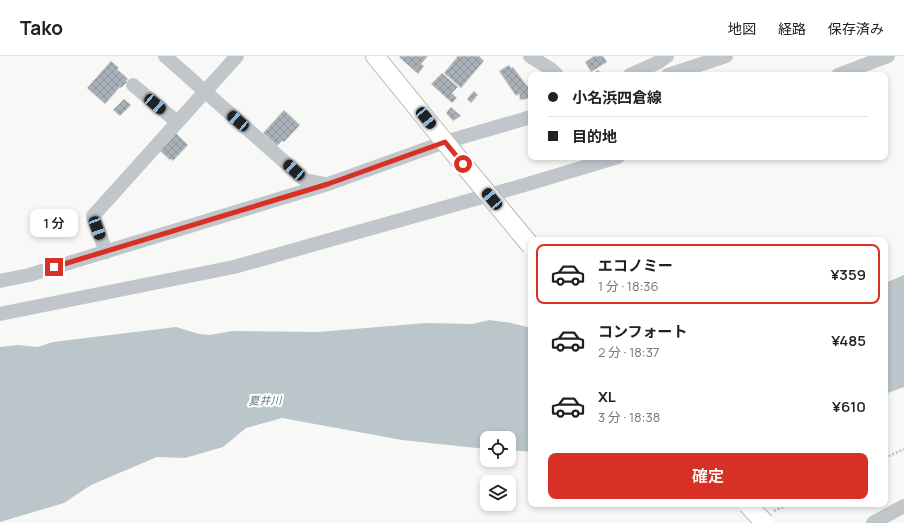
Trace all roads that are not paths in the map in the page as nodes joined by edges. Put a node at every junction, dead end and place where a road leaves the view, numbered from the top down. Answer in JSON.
{"nodes":[{"id":1,"x":165,"y":56,"type":"edge"},
{"id":2,"x":237,"y":56,"type":"edge"},
{"id":3,"x":375,"y":56,"type":"edge"},
{"id":4,"x":530,"y":56,"type":"edge"},
{"id":5,"x":667,"y":56,"type":"edge"},
{"id":6,"x":726,"y":56,"type":"edge"},
{"id":7,"x":888,"y":56,"type":"edge"},
{"id":8,"x":554,"y":72,"type":"edge"},
{"id":9,"x":637,"y":72,"type":"edge"},
{"id":10,"x":677,"y":72,"type":"edge"},
{"id":11,"x":846,"y":72,"type":"edge"},
{"id":12,"x":133,"y":85,"type":"dead end"},
{"id":13,"x":205,"y":91,"type":"junction"},
{"id":14,"x":528,"y":118,"type":"edge"},
{"id":15,"x":177,"y":122,"type":"junction"},
{"id":16,"x":449,"y":147,"type":"junction"},
{"id":17,"x":608,"y":160,"type":"edge"},
{"id":18,"x":328,"y":184,"type":"junction"},
{"id":19,"x":528,"y":242,"type":"edge"},
{"id":20,"x":106,"y":252,"type":"junction"},
{"id":21,"x":0,"y":281,"type":"edge"},
{"id":22,"x":0,"y":314,"type":"edge"},
{"id":23,"x":904,"y":506,"type":"edge"},
{"id":24,"x":750,"y":507,"type":"edge"},
{"id":25,"x":765,"y":523,"type":"edge"},
{"id":26,"x":873,"y":523,"type":"edge"}],
"edges":[{"from":1,"to":13,"type":"street"},
{"from":2,"to":13,"type":"street"},
{"from":3,"to":16,"type":"main road"},
{"from":4,"to":8,"type":"street"},
{"from":5,"to":9,"type":"street"},
{"from":6,"to":10,"type":"street"},
{"from":7,"to":11,"type":"street"},
{"from":12,"to":15,"type":"street"},
{"from":13,"to":15,"type":"street"},
{"from":13,"to":18,"type":"street"},
{"from":14,"to":16,"type":"street"},
{"from":15,"to":20,"type":"street"},
{"from":16,"to":18,"type":"street"},
{"from":16,"to":19,"type":"main road","bridge":true},
{"from":17,"to":22,"type":"street"},
{"from":18,"to":20,"type":"street"},
{"from":20,"to":21,"type":"street"},
{"from":23,"to":26,"type":"street"},
{"from":24,"to":25,"type":"main road","bridge":true}]}
